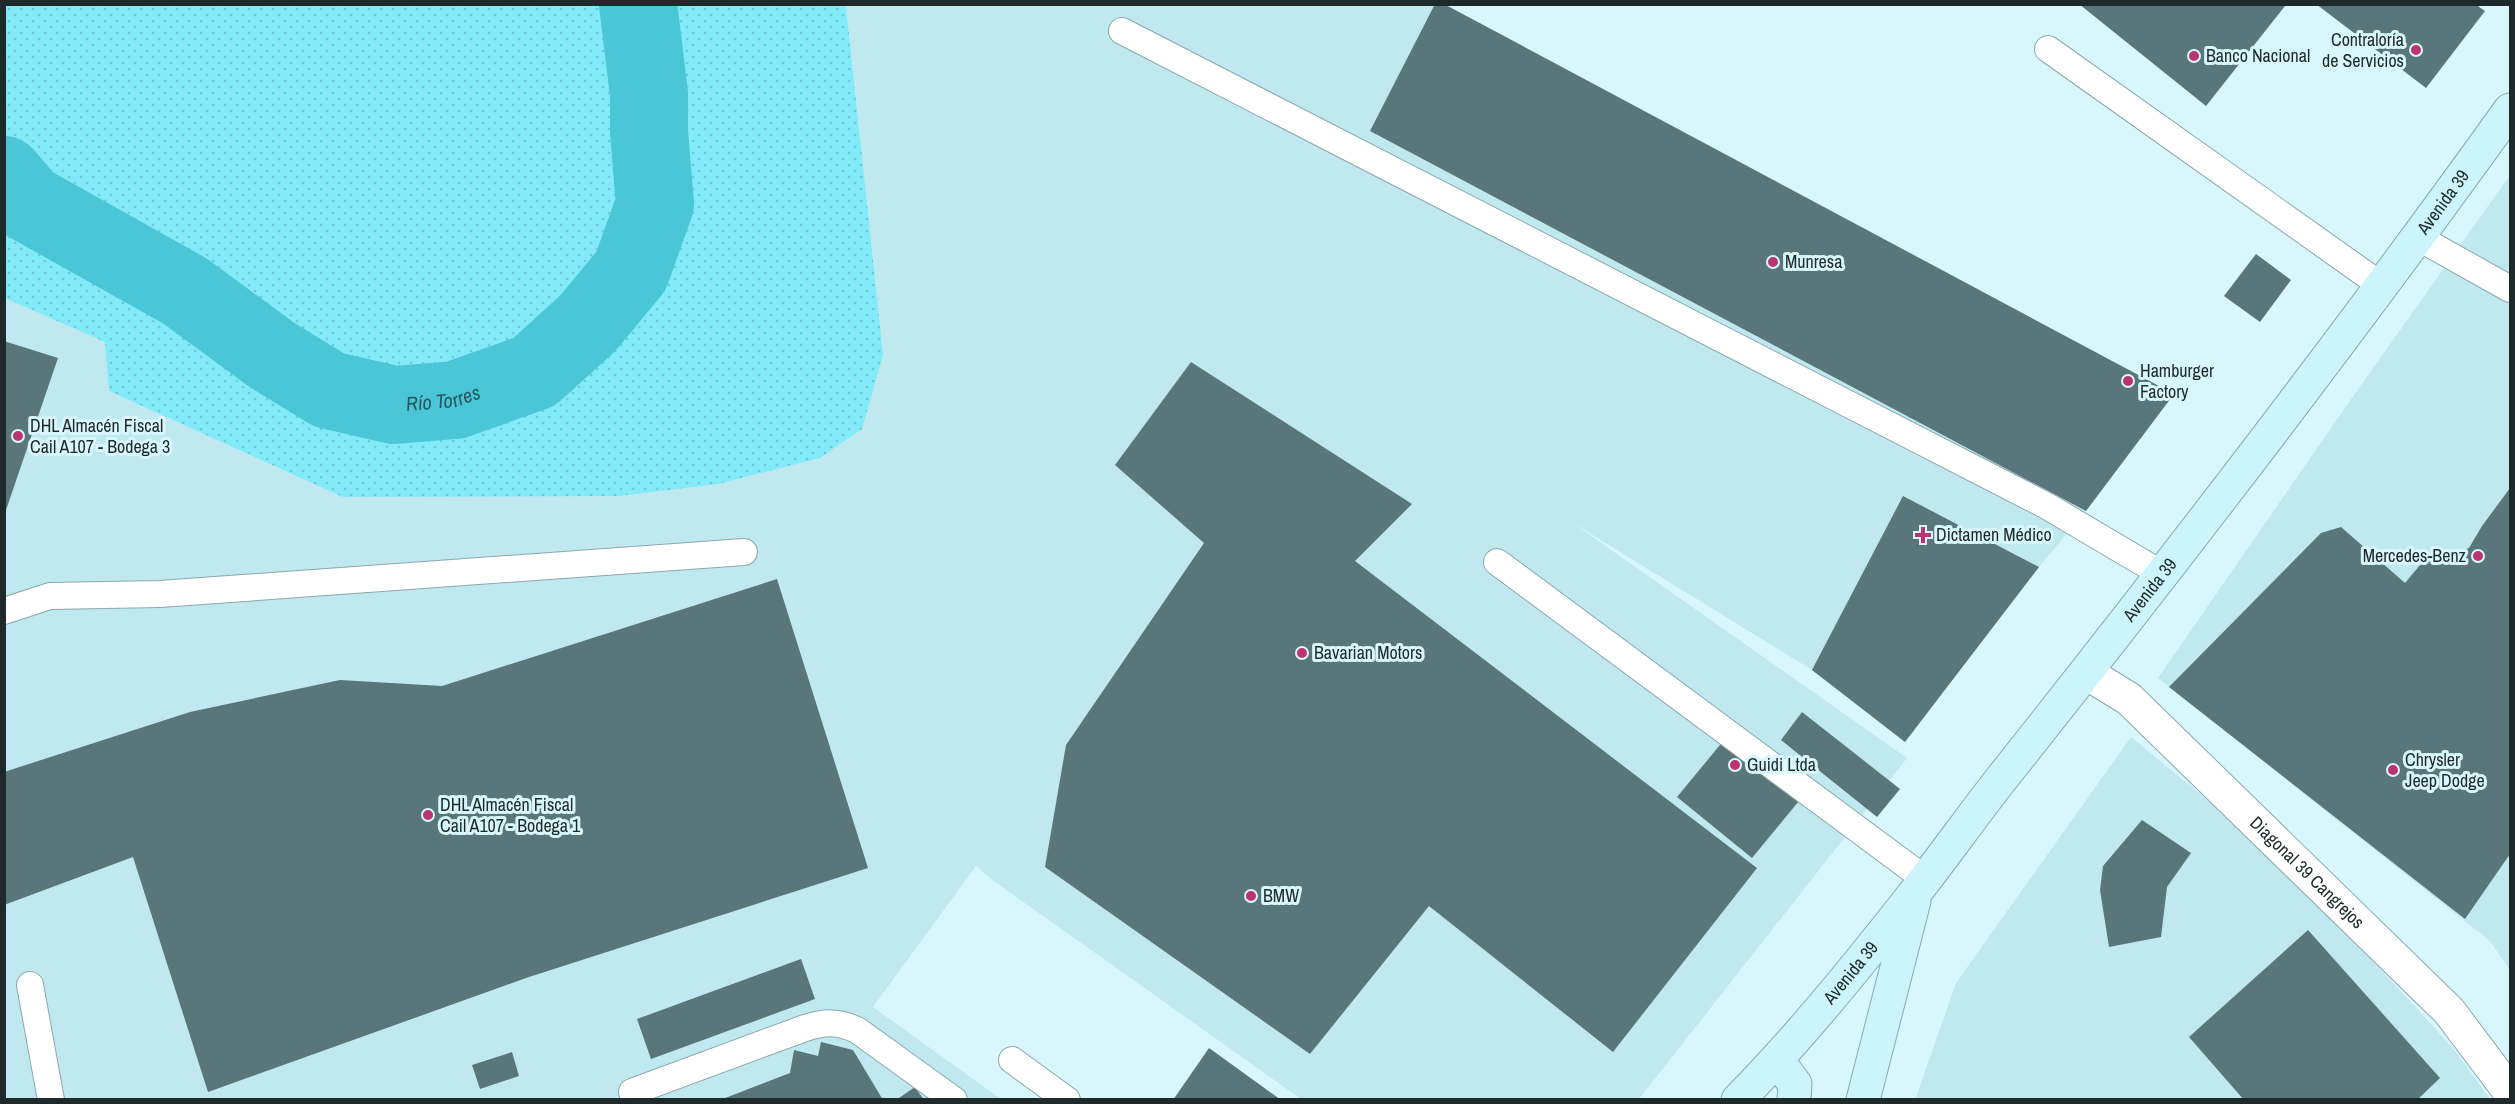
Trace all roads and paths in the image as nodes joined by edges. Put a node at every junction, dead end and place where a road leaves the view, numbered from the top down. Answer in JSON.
{"nodes":[{"id":1,"x":1122,"y":31,"type":"dead end"},
{"id":2,"x":2048,"y":49,"type":"dead end"},
{"id":3,"x":2511,"y":110,"type":"edge"},
{"id":4,"x":2419,"y":238,"type":"junction"},
{"id":5,"x":2382,"y":286,"type":"junction"},
{"id":6,"x":2511,"y":289,"type":"edge"},
{"id":7,"x":744,"y":552,"type":"dead end"},
{"id":8,"x":1497,"y":562,"type":"dead end"},
{"id":9,"x":2162,"y":574,"type":"junction"},
{"id":10,"x":4,"y":611,"type":"edge"},
{"id":11,"x":2087,"y":673,"type":"junction"},
{"id":12,"x":1921,"y":885,"type":"junction"},
{"id":13,"x":30,"y":985,"type":"dead end"},
{"id":14,"x":1012,"y":1060,"type":"dead end"},
{"id":15,"x":1777,"y":1060,"type":"junction"},
{"id":16,"x":2511,"y":1092,"type":"edge"},
{"id":17,"x":634,"y":1096,"type":"edge"},
{"id":18,"x":51,"y":1100,"type":"edge"},
{"id":19,"x":954,"y":1100,"type":"edge"},
{"id":20,"x":1067,"y":1100,"type":"edge"},
{"id":21,"x":1738,"y":1100,"type":"edge"},
{"id":22,"x":1794,"y":1100,"type":"edge"},
{"id":23,"x":1863,"y":1100,"type":"edge"}],
"edges":[{"from":1,"to":9,"type":"lane"},
{"from":2,"to":5,"type":"lane"},
{"from":3,"to":4,"type":"main road","name":"Avenida 39"},
{"from":4,"to":5,"type":"main road","name":"Avenida 39"},
{"from":4,"to":6,"type":"lane"},
{"from":5,"to":9,"type":"main road","name":"Avenida 39"},
{"from":7,"to":10,"type":"lane"},
{"from":8,"to":12,"type":"lane"},
{"from":9,"to":11,"type":"main road","name":"Avenida 39"},
{"from":11,"to":12,"type":"main road","name":"Avenida 39"},
{"from":11,"to":16,"type":"street","name":"Diagonal 39 Cangrejos"},
{"from":12,"to":15,"type":"main road","name":"Avenida 39"},
{"from":12,"to":23,"type":"main road"},
{"from":13,"to":18,"type":"lane"},
{"from":14,"to":20,"type":"lane"},
{"from":15,"to":21,"type":"main road","name":"Avenida 39"},
{"from":15,"to":22,"type":"main road"},
{"from":17,"to":19,"type":"lane"}]}
